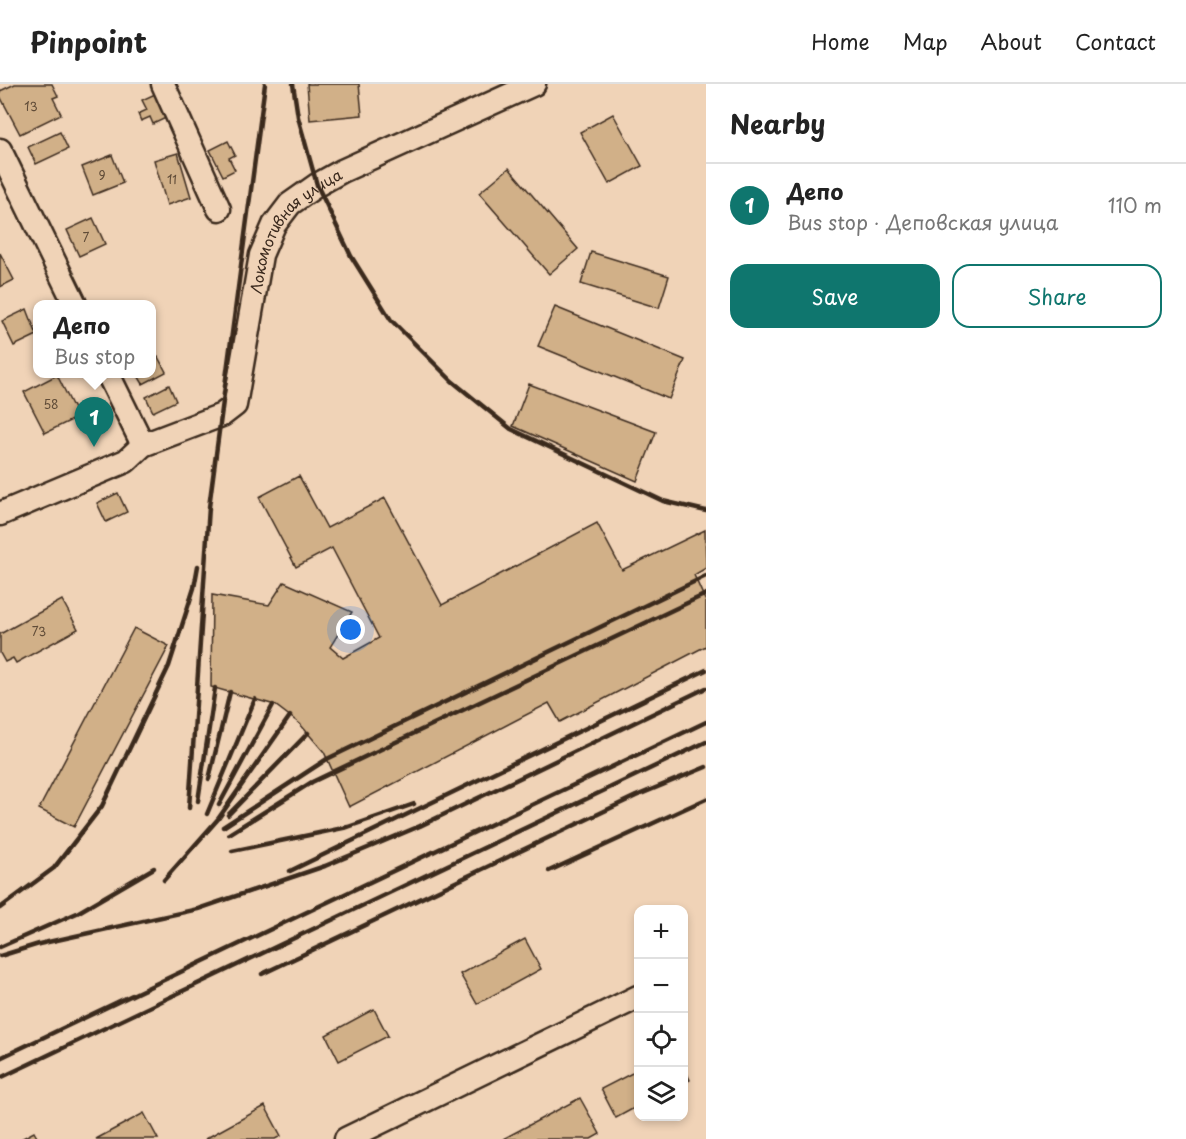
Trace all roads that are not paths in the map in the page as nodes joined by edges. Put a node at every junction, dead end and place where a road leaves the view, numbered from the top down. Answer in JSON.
{"nodes":[{"id":1,"x":163,"y":84,"type":"edge"},
{"id":2,"x":520,"y":87,"type":"edge"},
{"id":3,"x":0,"y":150,"type":"edge"},
{"id":4,"x":219,"y":208,"type":"dead end"},
{"id":5,"x":73,"y":300,"type":"edge"},
{"id":6,"x":110,"y":378,"type":"edge"},
{"id":7,"x":143,"y":446,"type":"junction"},
{"id":8,"x":0,"y":514,"type":"edge"},
{"id":9,"x":634,"y":999,"type":"edge"},
{"id":10,"x":346,"y":1139,"type":"edge"}],
"edges":[{"from":1,"to":4,"type":"street"},
{"from":2,"to":7,"type":"street","name":"Локомотивная улица"},
{"from":3,"to":5,"type":"street"},
{"from":6,"to":7,"type":"street"},
{"from":7,"to":8,"type":"street"},
{"from":9,"to":10,"type":"street"}]}
